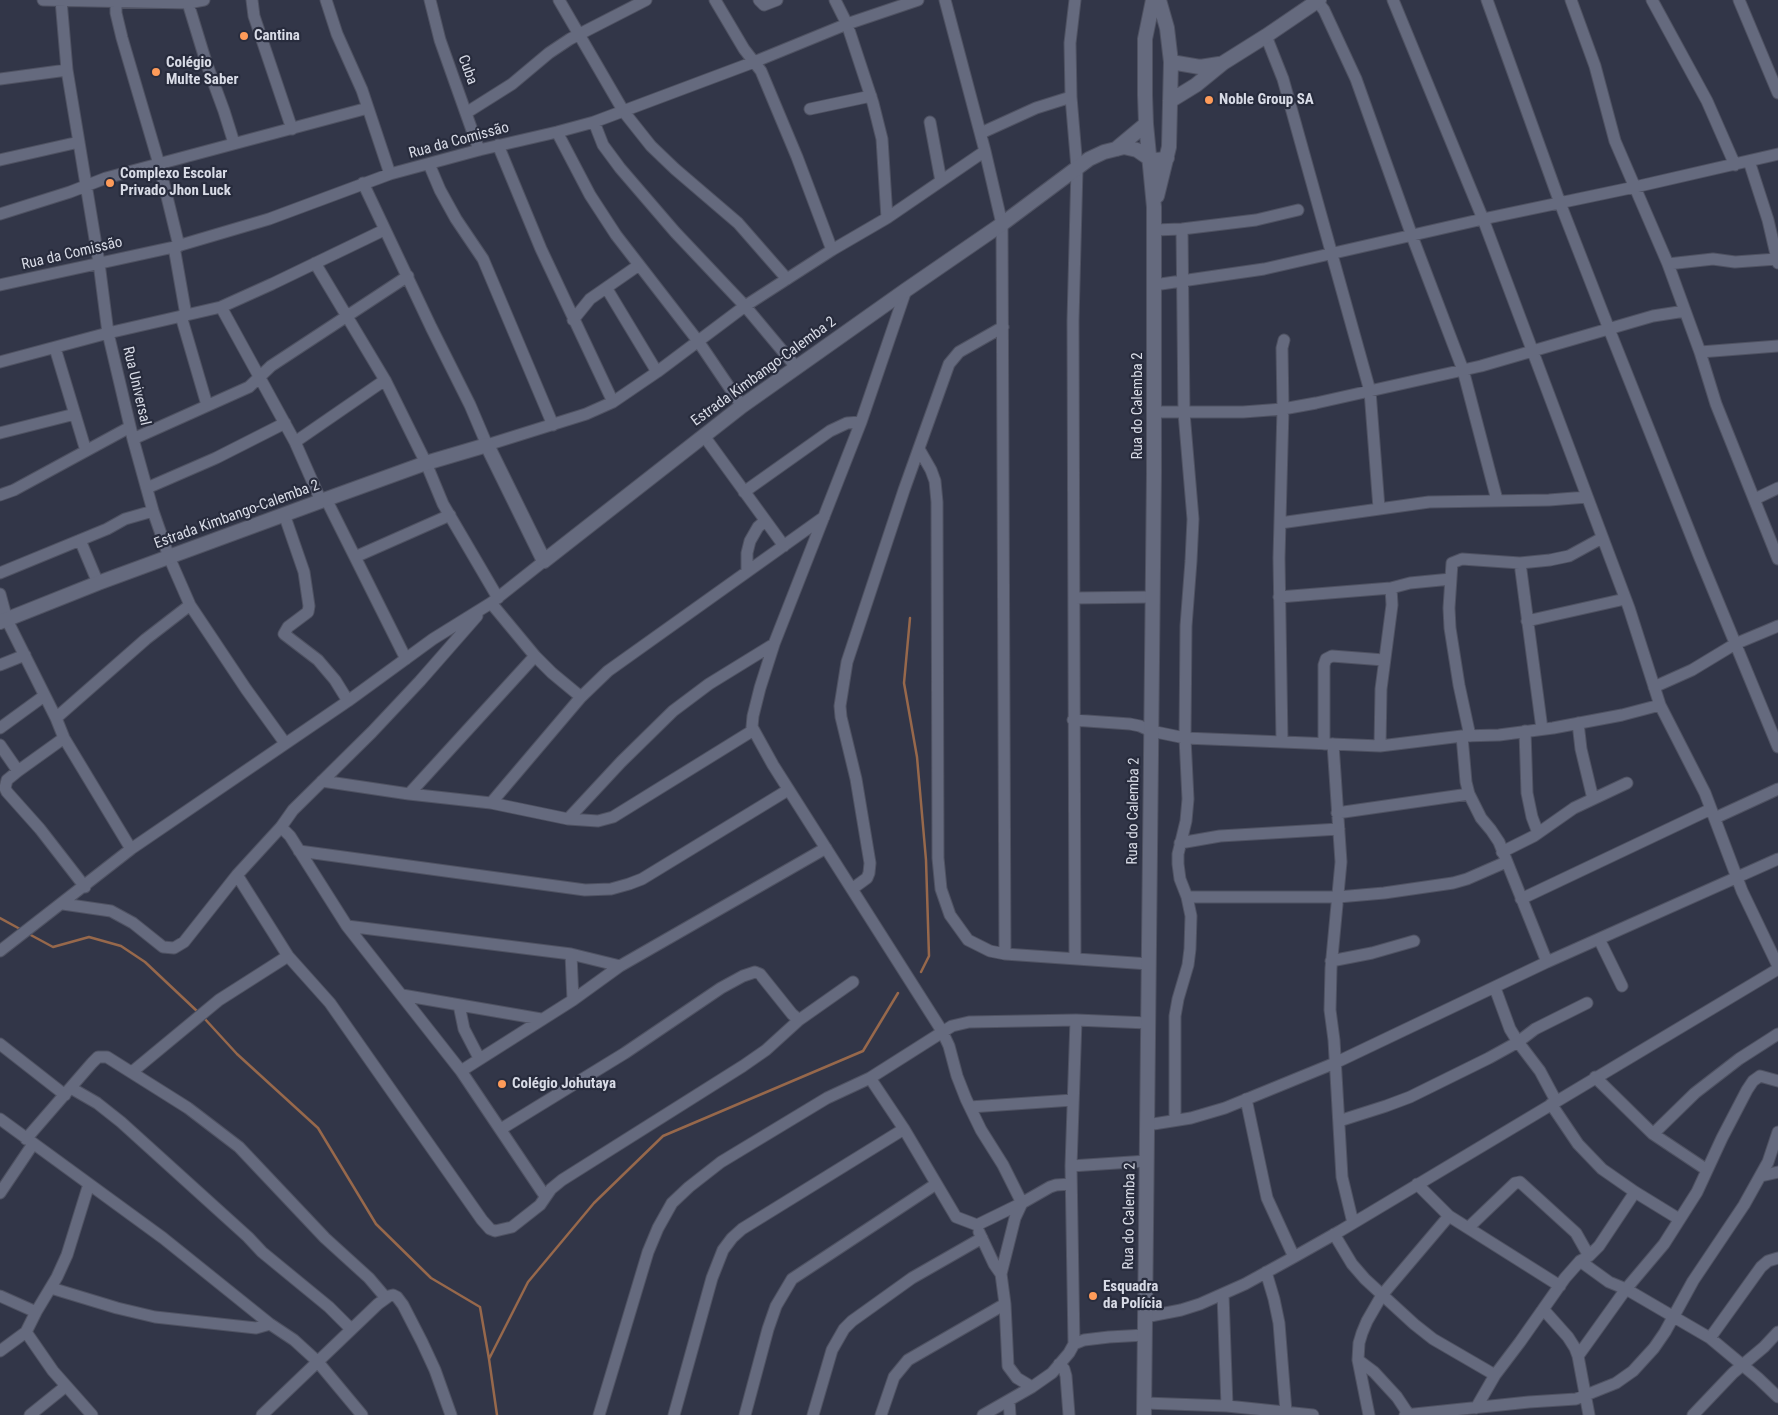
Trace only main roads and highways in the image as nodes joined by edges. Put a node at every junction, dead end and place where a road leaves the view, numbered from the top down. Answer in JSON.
{"nodes":[{"id":1,"x":1153,"y":0,"type":"edge"},
{"id":2,"x":1159,"y":0,"type":"edge"},
{"id":3,"x":1318,"y":1,"type":"edge"},
{"id":4,"x":1168,"y":37,"type":"junction"},
{"id":5,"x":1146,"y":39,"type":"junction"},
{"id":6,"x":1171,"y":62,"type":"junction"},
{"id":7,"x":1222,"y":64,"type":"junction"},
{"id":8,"x":1170,"y":101,"type":"junction"},
{"id":9,"x":1146,"y":124,"type":"junction"},
{"id":10,"x":1116,"y":149,"type":"junction"},
{"id":11,"x":1167,"y":158,"type":"junction"},
{"id":12,"x":1150,"y":159,"type":"junction"},
{"id":13,"x":1154,"y":207,"type":"junction"},
{"id":14,"x":4,"y":621,"type":"edge"},
{"id":15,"x":1144,"y":1409,"type":"edge"}],
"edges":[{"from":1,"to":5,"type":"main road","name":"Rua do Calemba 2"},
{"from":2,"to":4,"type":"main road","name":"Rua do Calemba 2"},
{"from":3,"to":7,"type":"main road"},
{"from":4,"to":5,"type":"main road"},
{"from":4,"to":6,"type":"main road","name":"Rua do Calemba 2"},
{"from":5,"to":9,"type":"main road","name":"Rua do Calemba 2"},
{"from":6,"to":7,"type":"main road"},
{"from":6,"to":8,"type":"main road","name":"Rua do Calemba 2"},
{"from":7,"to":8,"type":"main road"},
{"from":8,"to":11,"type":"main road","name":"Rua do Calemba 2"},
{"from":9,"to":10,"type":"main road"},
{"from":9,"to":12,"type":"main road","name":"Rua do Calemba 2"},
{"from":10,"to":12,"type":"main road"},
{"from":10,"to":14,"type":"main road","name":"Estrada Kimbango-Calemba 2"},
{"from":11,"to":12,"type":"main road"},
{"from":11,"to":13,"type":"main road","name":"Rua do Calemba 2"},
{"from":12,"to":13,"type":"main road","name":"Rua do Calemba 2"},
{"from":13,"to":15,"type":"main road","name":"Rua do Calemba 2"}]}
